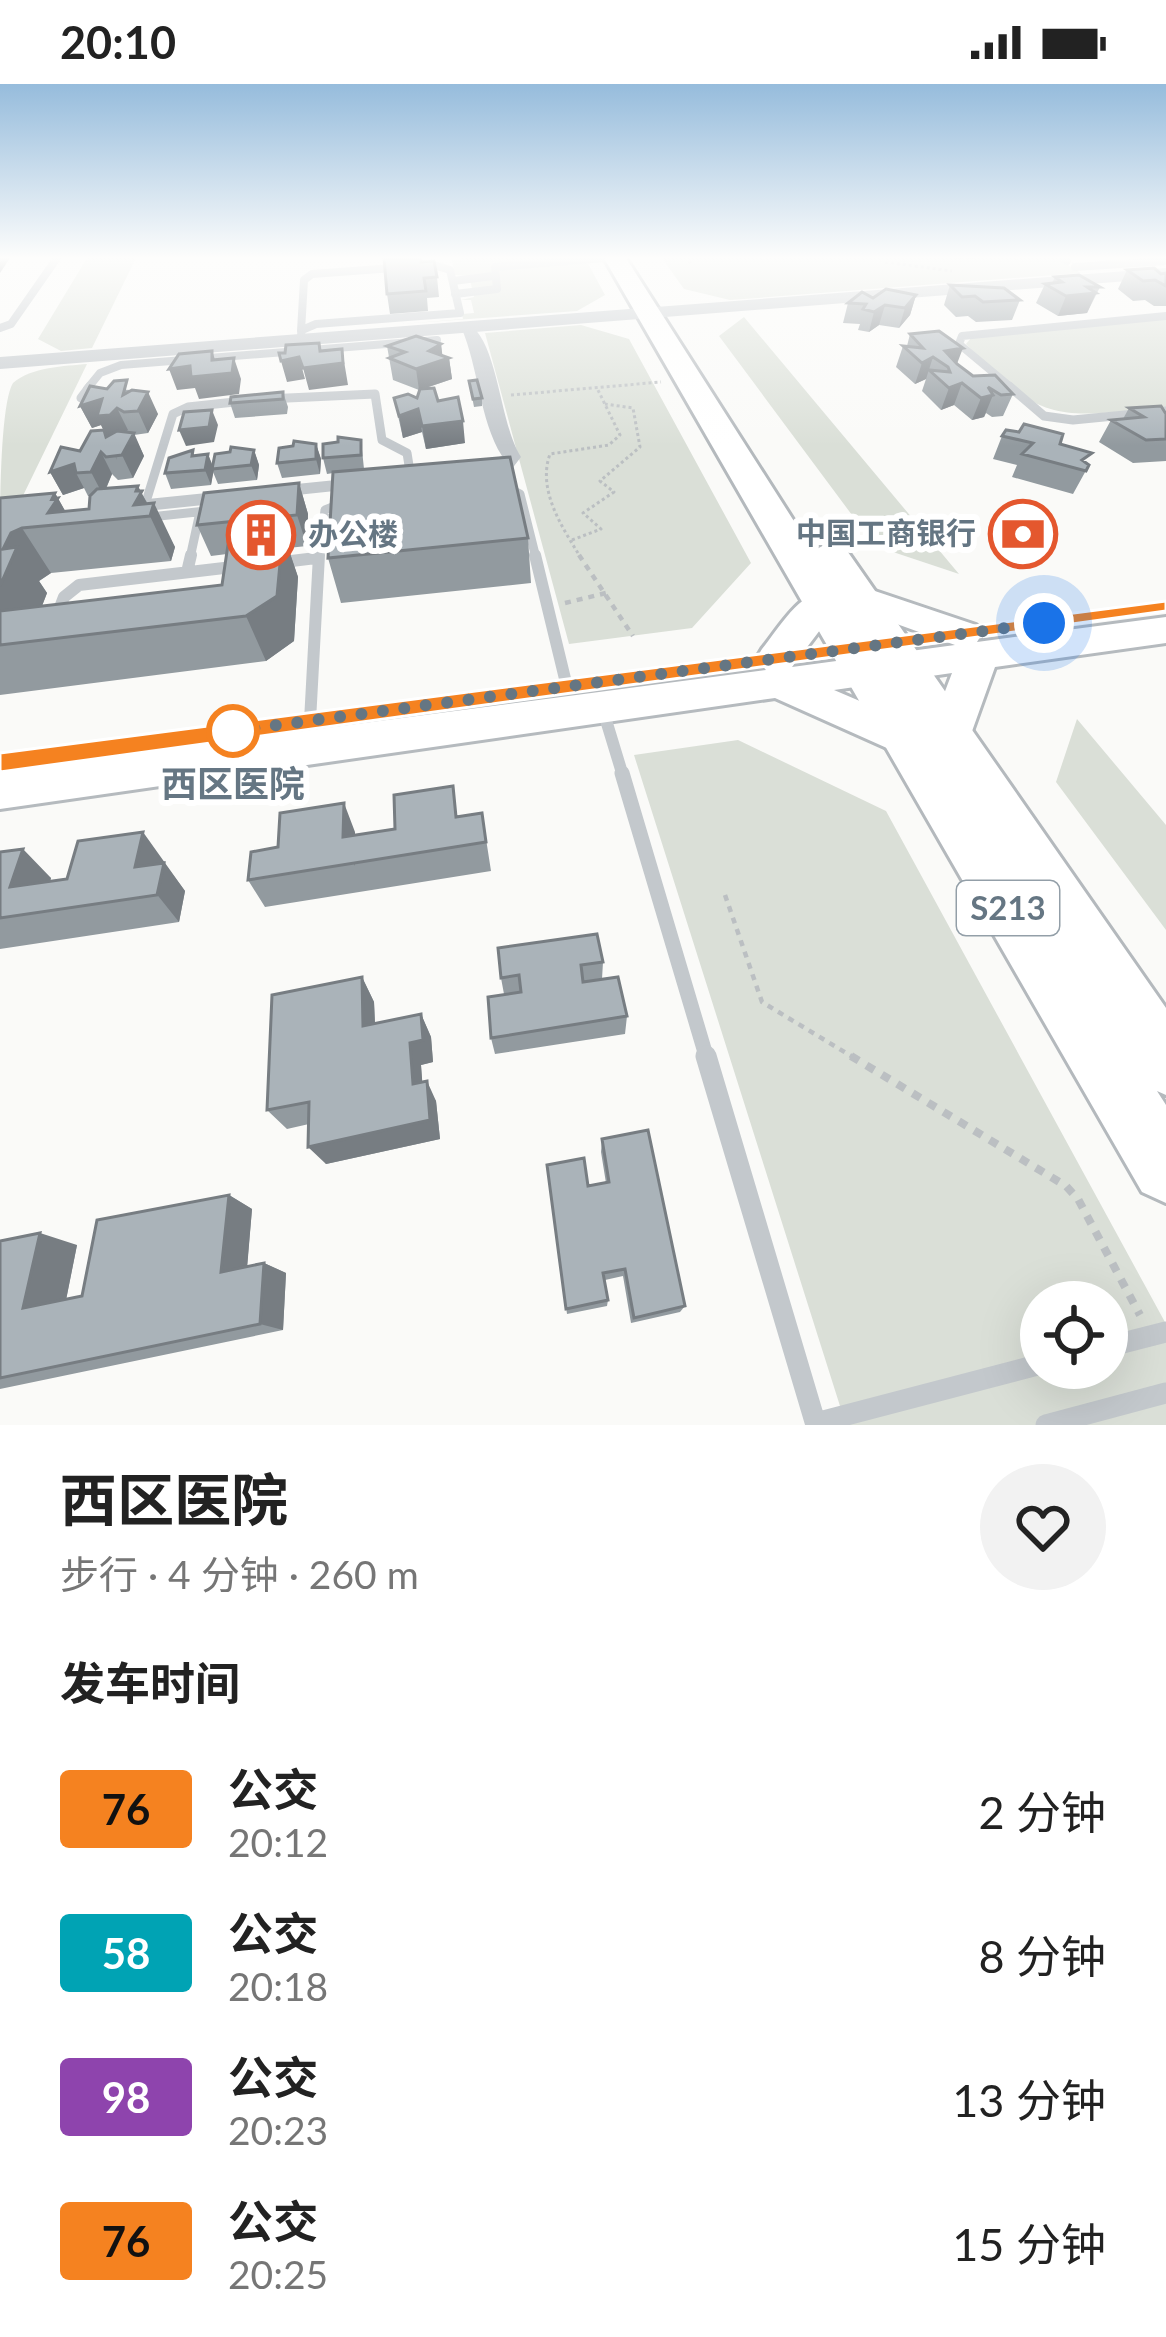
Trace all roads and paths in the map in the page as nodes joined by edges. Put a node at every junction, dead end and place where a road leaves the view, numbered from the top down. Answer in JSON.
{"nodes":[{"id":1,"x":302,"y":321,"type":"edge"},
{"id":2,"x":417,"y":321,"type":"edge"},
{"id":3,"x":550,"y":321,"type":"edge"},
{"id":4,"x":663,"y":321,"type":"edge"},
{"id":5,"x":664,"y":321,"type":"edge"},
{"id":6,"x":1117,"y":321,"type":"edge"},
{"id":7,"x":387,"y":326,"type":"junction"},
{"id":8,"x":468,"y":327,"type":"junction"},
{"id":9,"x":301,"y":330,"type":"junction"},
{"id":10,"x":437,"y":340,"type":"edge"},
{"id":11,"x":256,"y":352,"type":"junction"},
{"id":12,"x":4,"y":369,"type":"edge"},
{"id":13,"x":688,"y":380,"type":"junction"},
{"id":14,"x":597,"y":388,"type":"junction"},
{"id":15,"x":491,"y":397,"type":"junction"},
{"id":16,"x":81,"y":398,"type":"edge"},
{"id":17,"x":605,"y":404,"type":"junction"},
{"id":18,"x":1166,"y":410,"type":"edge"},
{"id":19,"x":432,"y":476,"type":"junction"},
{"id":20,"x":479,"y":488,"type":"edge"},
{"id":21,"x":368,"y":499,"type":"edge"},
{"id":22,"x":145,"y":506,"type":"junction"},
{"id":23,"x":200,"y":512,"type":"junction"},
{"id":24,"x":108,"y":516,"type":"joint"},
{"id":25,"x":322,"y":519,"type":"junction"},
{"id":26,"x":572,"y":540,"type":"junction"},
{"id":27,"x":316,"y":558,"type":"junction"},
{"id":28,"x":228,"y":568,"type":"junction"},
{"id":29,"x":187,"y":572,"type":"junction"},
{"id":30,"x":225,"y":585,"type":"edge"},
{"id":31,"x":606,"y":593,"type":"junction"},
{"id":32,"x":548,"y":607,"type":"junction"},
{"id":33,"x":1166,"y":607,"type":"edge"},
{"id":34,"x":1166,"y":630,"type":"edge"},
{"id":35,"x":62,"y":632,"type":"edge"},
{"id":36,"x":633,"y":636,"type":"dead end"},
{"id":37,"x":865,"y":638,"type":"junction"},
{"id":38,"x":970,"y":645,"type":"junction"},
{"id":39,"x":778,"y":671,"type":"junction"},
{"id":40,"x":585,"y":697,"type":"junction"},
{"id":41,"x":310,"y":721,"type":"junction"},
{"id":42,"x":928,"y":738,"type":"junction"},
{"id":43,"x":0,"y":763,"type":"edge"},
{"id":44,"x":0,"y":790,"type":"edge"},
{"id":45,"x":725,"y":896,"type":"dead end"},
{"id":46,"x":1166,"y":1063,"type":"edge"},
{"id":47,"x":1166,"y":1168,"type":"edge"},
{"id":48,"x":1159,"y":1334,"type":"edge"},
{"id":49,"x":1128,"y":1342,"type":"edge"},
{"id":50,"x":1020,"y":1370,"type":"edge"},
{"id":51,"x":1166,"y":1393,"type":"edge"},
{"id":52,"x":816,"y":1424,"type":"edge"},
{"id":53,"x":1046,"y":1425,"type":"edge"}],
"edges":[{"from":1,"to":9,"type":"lane"},
{"from":2,"to":7,"type":"lane"},
{"from":3,"to":8,"type":"street"},
{"from":4,"to":13,"type":"highway"},
{"from":5,"to":37,"type":"highway"},
{"from":6,"to":18,"type":"lane"},
{"from":7,"to":8,"type":"street"},
{"from":7,"to":9,"type":"street"},
{"from":7,"to":9,"type":"lane"},
{"from":8,"to":15,"type":"street"},
{"from":9,"to":11,"type":"street"},
{"from":10,"to":11,"type":"lane"},
{"from":11,"to":12,"type":"street"},
{"from":11,"to":16,"type":"lane"},
{"from":13,"to":14,"type":"path"},
{"from":13,"to":37,"type":"highway"},
{"from":14,"to":15,"type":"path"},
{"from":14,"to":17,"type":"path"},
{"from":15,"to":19,"type":"street"},
{"from":17,"to":26,"type":"path"},
{"from":17,"to":26,"type":"path"},
{"from":19,"to":22,"type":"street"},
{"from":19,"to":22,"type":"lane"},
{"from":20,"to":32,"type":"lane"},
{"from":21,"to":25,"type":"lane"},
{"from":22,"to":24,"type":"street"},
{"from":23,"to":24,"type":"lane"},
{"from":23,"to":25,"type":"lane"},
{"from":23,"to":29,"type":"lane"},
{"from":25,"to":27,"type":"lane"},
{"from":26,"to":31,"type":"path"},
{"from":27,"to":28,"type":"lane"},
{"from":27,"to":41,"type":"lane"},
{"from":28,"to":29,"type":"lane"},
{"from":28,"to":30,"type":"lane"},
{"from":29,"to":35,"type":"lane"},
{"from":31,"to":32,"type":"path"},
{"from":31,"to":36,"type":"path"},
{"from":32,"to":40,"type":"lane"},
{"from":33,"to":38,"type":"main road"},
{"from":34,"to":38,"type":"main road"},
{"from":37,"to":38,"type":"main road"},
{"from":37,"to":38,"type":"main road"},
{"from":37,"to":39,"type":"main road"},
{"from":37,"to":39,"type":"main road"},
{"from":37,"to":42,"type":"highway","number":"S213"},
{"from":38,"to":42,"type":"main road"},
{"from":39,"to":40,"type":"main road"},
{"from":39,"to":42,"type":"main road"},
{"from":40,"to":41,"type":"main road"},
{"from":40,"to":44,"type":"main road"},
{"from":40,"to":52,"type":"lane"},
{"from":41,"to":43,"type":"main road"},
{"from":42,"to":46,"type":"highway","number":"S213"},
{"from":42,"to":47,"type":"highway","number":"S213"},
{"from":45,"to":48,"type":"path"},
{"from":48,"to":49,"type":"lane"},
{"from":50,"to":52,"type":"lane"},
{"from":51,"to":53,"type":"lane"}]}
